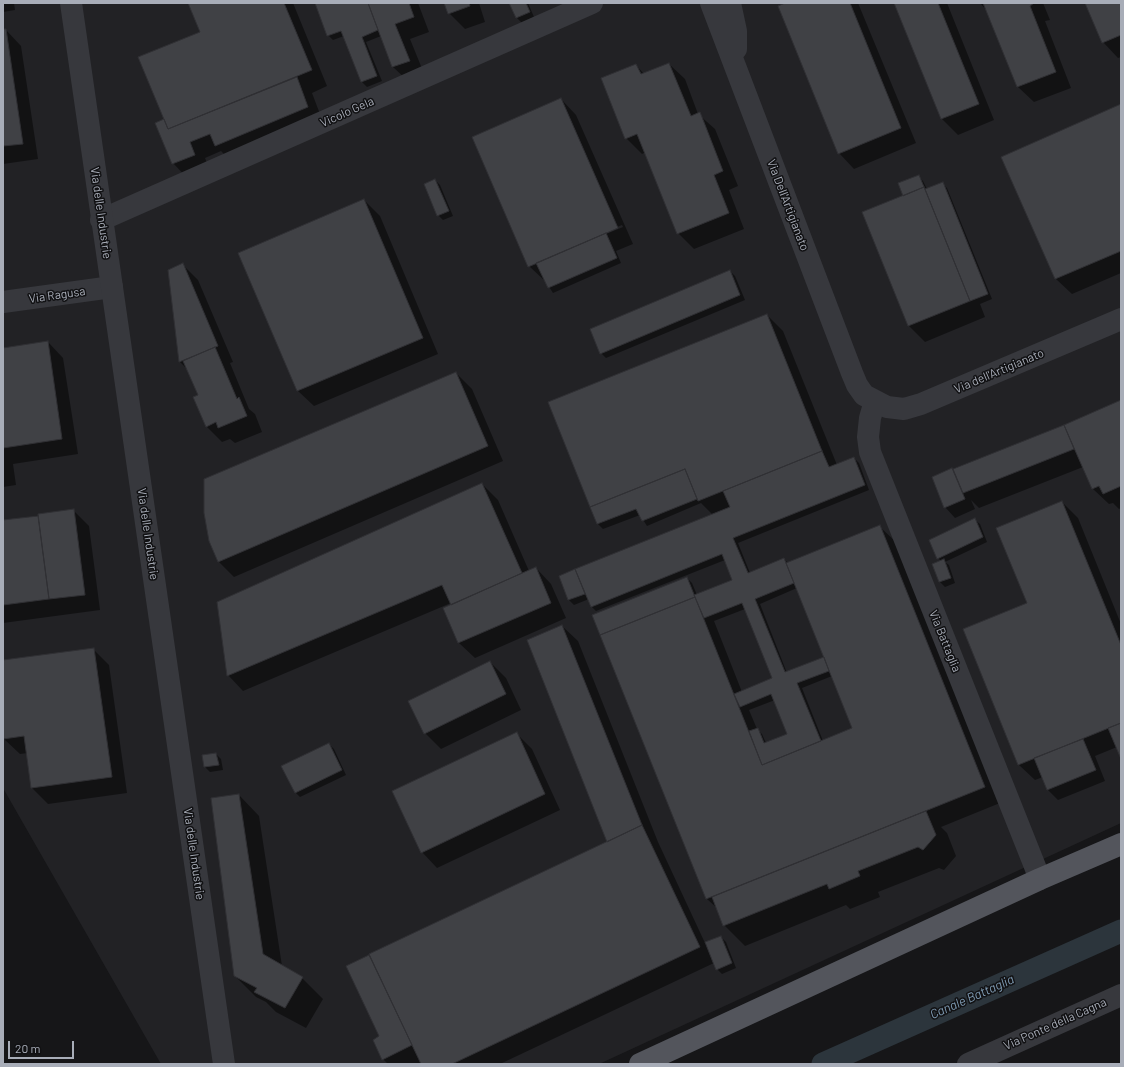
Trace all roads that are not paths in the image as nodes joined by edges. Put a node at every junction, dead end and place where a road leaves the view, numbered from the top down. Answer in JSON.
{"nodes":[{"id":1,"x":71,"y":3,"type":"edge"},
{"id":2,"x":592,"y":3,"type":"edge"},
{"id":3,"x":711,"y":3,"type":"edge"},
{"id":4,"x":730,"y":3,"type":"edge"},
{"id":5,"x":738,"y":72,"type":"junction"},
{"id":6,"x":102,"y":220,"type":"junction"},
{"id":7,"x":112,"y":287,"type":"junction"},
{"id":8,"x":3,"y":302,"type":"edge"},
{"id":9,"x":1121,"y":319,"type":"edge"},
{"id":10,"x":875,"y":401,"type":"junction"},
{"id":11,"x":1121,"y":844,"type":"edge"},
{"id":12,"x":1040,"y":879,"type":"junction"},
{"id":13,"x":1121,"y":995,"type":"edge"},
{"id":14,"x":224,"y":1064,"type":"edge"},
{"id":15,"x":640,"y":1064,"type":"edge"},
{"id":16,"x":968,"y":1064,"type":"edge"}],
"edges":[{"from":1,"to":6,"type":"street","name":"Via delle Industrie"},
{"from":2,"to":6,"type":"street","name":"Vicolo Gela"},
{"from":3,"to":5,"type":"street","name":"Via Dell'Artigianato"},
{"from":4,"to":5,"type":"street"},
{"from":5,"to":10,"type":"street","name":"Via Dell'Artigianato"},
{"from":6,"to":7,"type":"street","name":"Via delle Industrie"},
{"from":7,"to":8,"type":"street","name":"Via Ragusa"},
{"from":7,"to":14,"type":"street","name":"Via delle Industrie"},
{"from":9,"to":10,"type":"street","name":"Via dell'Artigianato"},
{"from":10,"to":12,"type":"street","name":"Via Battaglia"},
{"from":11,"to":12,"type":"main road"},
{"from":12,"to":15,"type":"main road"},
{"from":13,"to":16,"type":"street","name":"Via Ponte della Cagna"}]}
